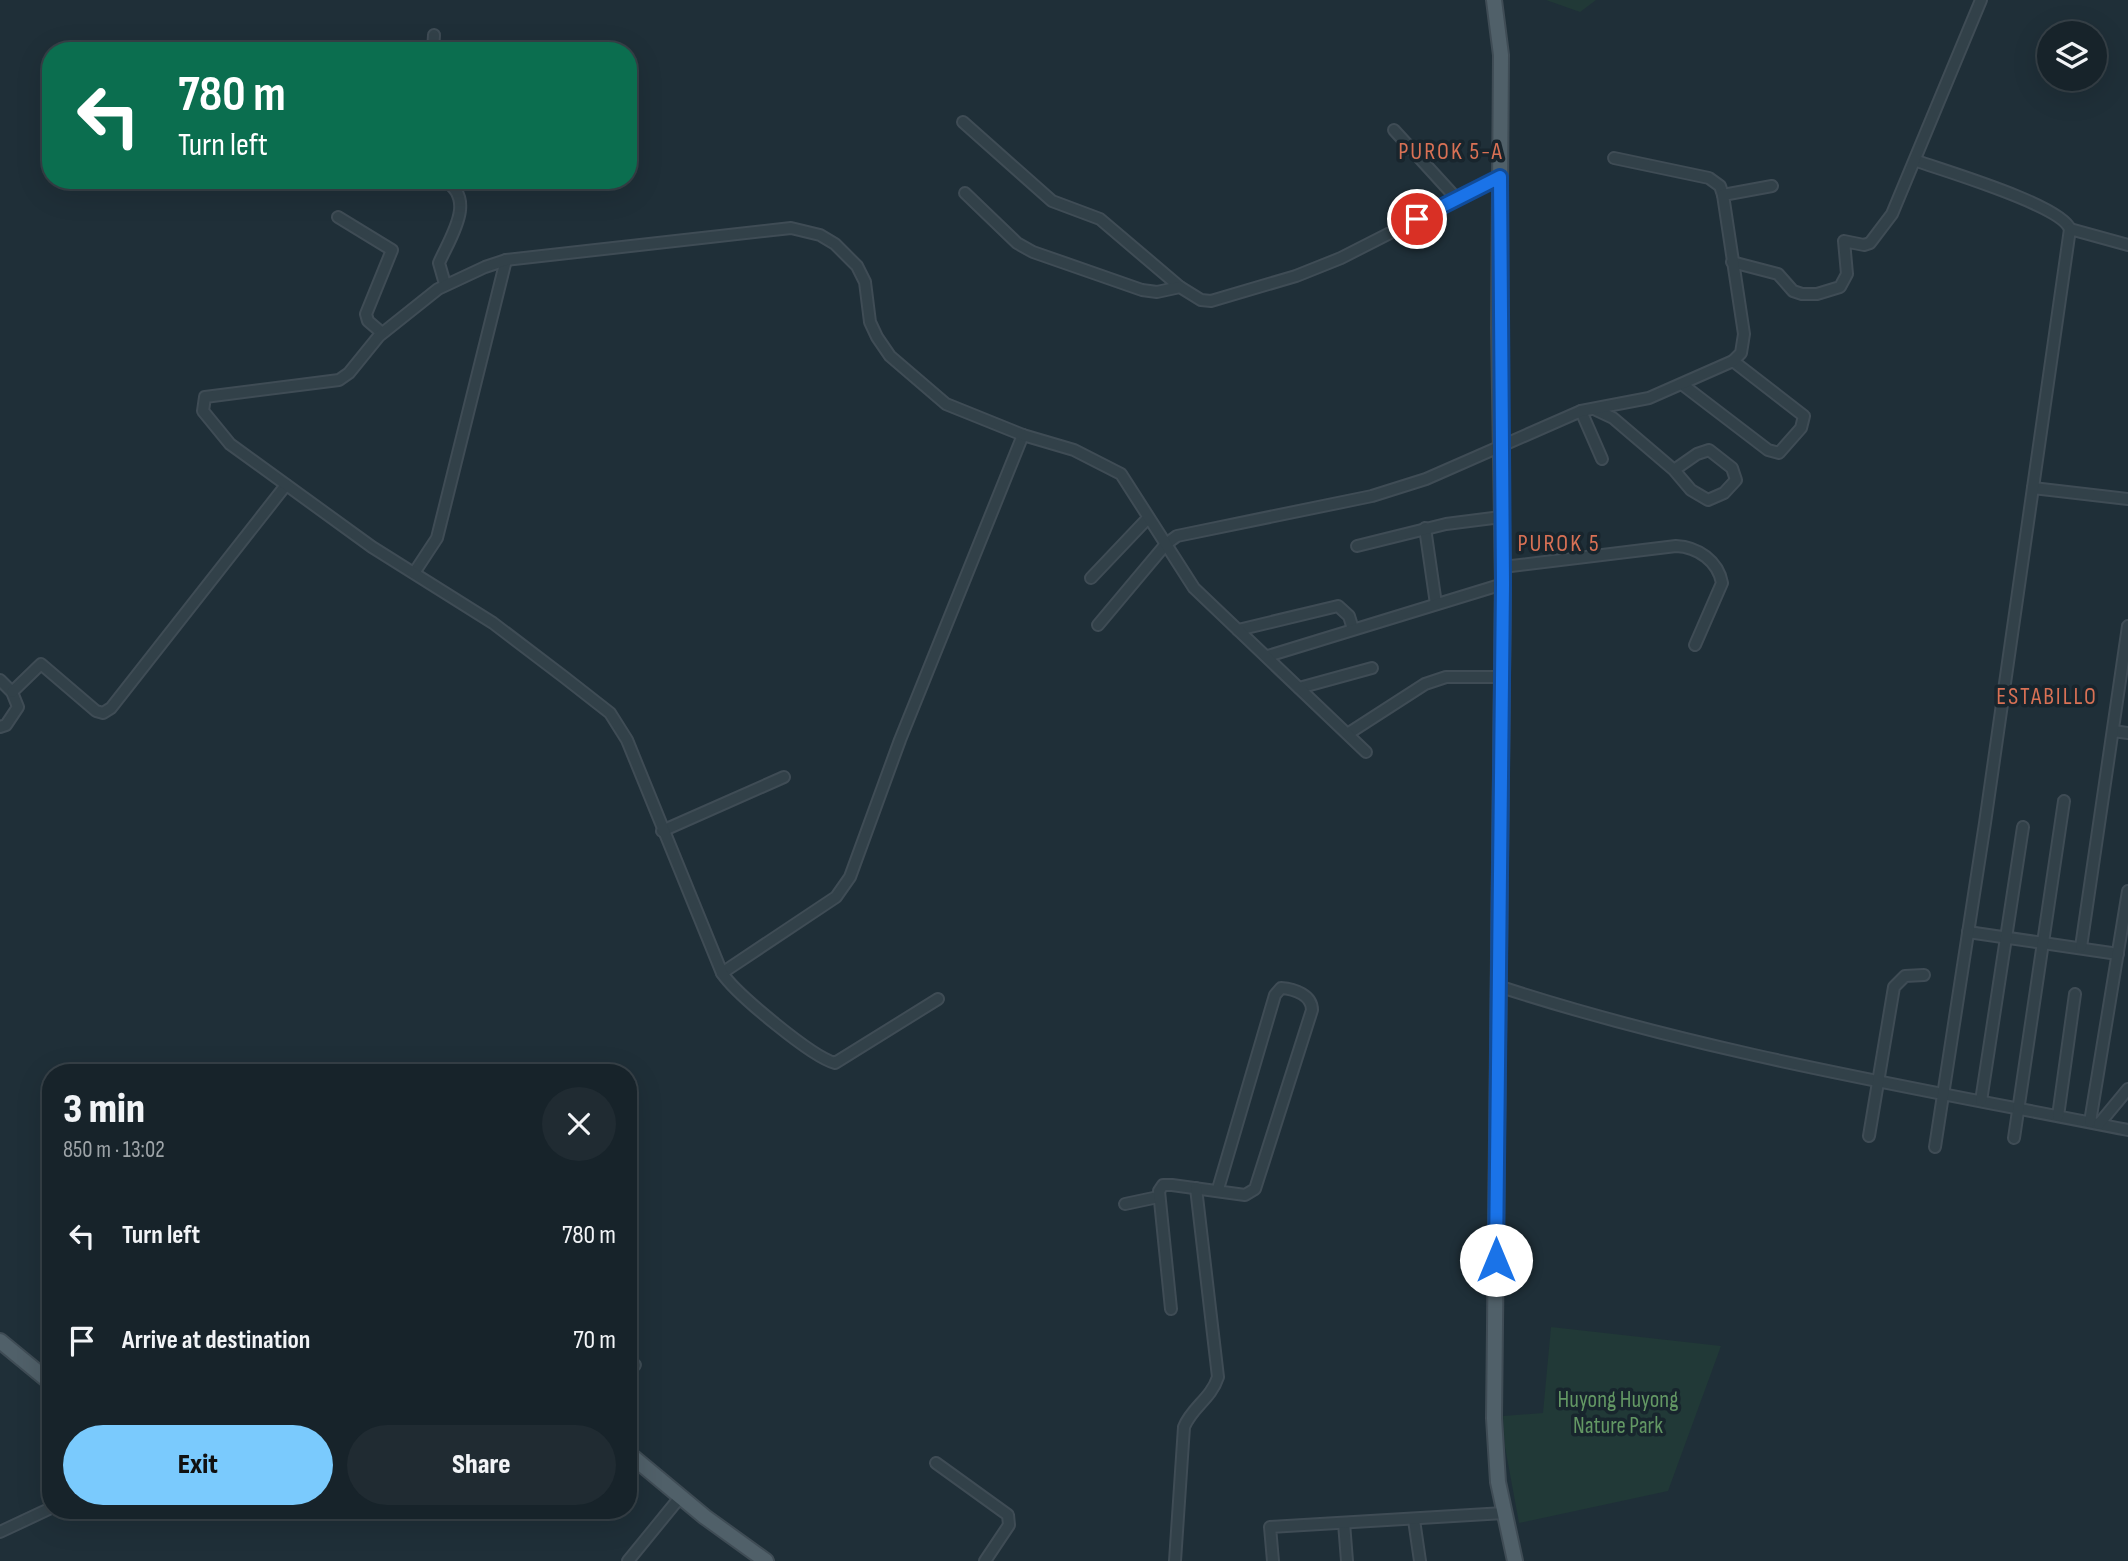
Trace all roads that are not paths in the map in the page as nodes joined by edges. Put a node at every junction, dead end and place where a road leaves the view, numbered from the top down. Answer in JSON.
{"nodes":[{"id":1,"x":1494,"y":0,"type":"edge"},
{"id":2,"x":1981,"y":0,"type":"edge"},
{"id":3,"x":434,"y":35,"type":"dead end"},
{"id":4,"x":434,"y":42,"type":"edge"},
{"id":5,"x":963,"y":122,"type":"dead end"},
{"id":6,"x":1394,"y":130,"type":"dead end"},
{"id":7,"x":1614,"y":158,"type":"dead end"},
{"id":8,"x":1917,"y":161,"type":"junction"},
{"id":9,"x":1500,"y":177,"type":"junction"},
{"id":10,"x":1772,"y":186,"type":"dead end"},
{"id":11,"x":454,"y":189,"type":"edge"},
{"id":12,"x":965,"y":193,"type":"dead end"},
{"id":13,"x":1723,"y":195,"type":"junction"},
{"id":14,"x":1457,"y":199,"type":"junction"},
{"id":15,"x":338,"y":217,"type":"dead end"},
{"id":16,"x":2070,"y":229,"type":"junction"},
{"id":17,"x":2128,"y":245,"type":"edge"},
{"id":18,"x":506,"y":260,"type":"junction"},
{"id":19,"x":1732,"y":261,"type":"junction"},
{"id":20,"x":445,"y":284,"type":"junction"},
{"id":21,"x":1180,"y":287,"type":"junction"},
{"id":22,"x":382,"y":333,"type":"junction"},
{"id":23,"x":1733,"y":361,"type":"junction"},
{"id":24,"x":1683,"y":385,"type":"junction"},
{"id":25,"x":1596,"y":410,"type":"junction"},
{"id":26,"x":1581,"y":411,"type":"junction"},
{"id":27,"x":1023,"y":435,"type":"junction"},
{"id":28,"x":1501,"y":446,"type":"junction"},
{"id":29,"x":1602,"y":459,"type":"dead end"},
{"id":30,"x":1674,"y":470,"type":"junction"},
{"id":31,"x":286,"y":485,"type":"junction"},
{"id":32,"x":2033,"y":488,"type":"junction"},
{"id":33,"x":2128,"y":499,"type":"edge"},
{"id":34,"x":1501,"y":517,"type":"junction"},
{"id":35,"x":1148,"y":518,"type":"junction"},
{"id":36,"x":1425,"y":528,"type":"junction"},
{"id":37,"x":1166,"y":544,"type":"junction"},
{"id":38,"x":1357,"y":546,"type":"dead end"},
{"id":39,"x":1503,"y":567,"type":"junction"},
{"id":40,"x":414,"y":573,"type":"junction"},
{"id":41,"x":1091,"y":578,"type":"dead end"},
{"id":42,"x":1503,"y":584,"type":"junction"},
{"id":43,"x":1436,"y":604,"type":"junction"},
{"id":44,"x":1098,"y":625,"type":"dead end"},
{"id":45,"x":2128,"y":626,"type":"edge"},
{"id":46,"x":1353,"y":629,"type":"junction"},
{"id":47,"x":1238,"y":630,"type":"junction"},
{"id":48,"x":1695,"y":645,"type":"dead end"},
{"id":49,"x":1268,"y":656,"type":"junction"},
{"id":50,"x":1372,"y":668,"type":"dead end"},
{"id":51,"x":1500,"y":677,"type":"junction"},
{"id":52,"x":0,"y":680,"type":"edge"},
{"id":53,"x":1299,"y":688,"type":"junction"},
{"id":54,"x":12,"y":692,"type":"junction"},
{"id":55,"x":0,"y":727,"type":"edge"},
{"id":56,"x":2113,"y":731,"type":"junction"},
{"id":57,"x":1349,"y":733,"type":"junction"},
{"id":58,"x":2128,"y":733,"type":"edge"},
{"id":59,"x":1366,"y":752,"type":"dead end"},
{"id":60,"x":783,"y":777,"type":"dead end"},
{"id":61,"x":2064,"y":801,"type":"dead end"},
{"id":62,"x":2023,"y":827,"type":"dead end"},
{"id":63,"x":662,"y":831,"type":"junction"},
{"id":64,"x":2128,"y":891,"type":"edge"},
{"id":65,"x":1968,"y":932,"type":"junction"},
{"id":66,"x":2006,"y":936,"type":"junction"},
{"id":67,"x":2044,"y":944,"type":"junction"},
{"id":68,"x":2081,"y":947,"type":"junction"},
{"id":69,"x":2118,"y":954,"type":"junction"},
{"id":70,"x":722,"y":973,"type":"junction"},
{"id":71,"x":1924,"y":975,"type":"dead end"},
{"id":72,"x":1498,"y":986,"type":"junction"},
{"id":73,"x":2075,"y":994,"type":"dead end"},
{"id":74,"x":938,"y":999,"type":"dead end"},
{"id":75,"x":1879,"y":1082,"type":"junction"},
{"id":76,"x":2128,"y":1089,"type":"edge"},
{"id":77,"x":1944,"y":1095,"type":"junction"},
{"id":78,"x":1981,"y":1101,"type":"junction"},
{"id":79,"x":2020,"y":1108,"type":"junction"},
{"id":80,"x":2058,"y":1116,"type":"junction"},
{"id":81,"x":2095,"y":1123,"type":"junction"},
{"id":82,"x":2127,"y":1129,"type":"edge"},
{"id":83,"x":1869,"y":1136,"type":"dead end"},
{"id":84,"x":2014,"y":1139,"type":"dead end"},
{"id":85,"x":1935,"y":1147,"type":"dead end"},
{"id":86,"x":1196,"y":1188,"type":"junction"},
{"id":87,"x":1218,"y":1189,"type":"junction"},
{"id":88,"x":1158,"y":1197,"type":"junction"},
{"id":89,"x":1125,"y":1204,"type":"dead end"},
{"id":90,"x":1171,"y":1309,"type":"dead end"},
{"id":91,"x":0,"y":1341,"type":"edge"},
{"id":92,"x":42,"y":1376,"type":"edge"},
{"id":93,"x":637,"y":1460,"type":"edge"},
{"id":94,"x":936,"y":1463,"type":"dead end"},
{"id":95,"x":681,"y":1496,"type":"junction"},
{"id":96,"x":42,"y":1512,"type":"edge"},
{"id":97,"x":1504,"y":1513,"type":"junction"},
{"id":98,"x":1414,"y":1520,"type":"junction"},
{"id":99,"x":1344,"y":1523,"type":"junction"},
{"id":100,"x":0,"y":1532,"type":"edge"},
{"id":101,"x":628,"y":1561,"type":"edge"},
{"id":102,"x":766,"y":1561,"type":"edge"},
{"id":103,"x":985,"y":1561,"type":"edge"},
{"id":104,"x":1175,"y":1561,"type":"edge"},
{"id":105,"x":1273,"y":1561,"type":"edge"},
{"id":106,"x":1348,"y":1561,"type":"edge"},
{"id":107,"x":1420,"y":1561,"type":"edge"},
{"id":108,"x":1515,"y":1561,"type":"edge"}],
"edges":[{"from":1,"to":9,"type":"main road"},
{"from":2,"to":8,"type":"street"},
{"from":3,"to":4,"type":"street"},
{"from":5,"to":21,"type":"street"},
{"from":6,"to":14,"type":"street"},
{"from":7,"to":13,"type":"street"},
{"from":8,"to":16,"type":"street"},
{"from":8,"to":19,"type":"street"},
{"from":9,"to":14,"type":"street"},
{"from":9,"to":28,"type":"main road"},
{"from":10,"to":13,"type":"street"},
{"from":11,"to":20,"type":"street"},
{"from":12,"to":21,"type":"street"},
{"from":13,"to":19,"type":"street"},
{"from":14,"to":21,"type":"street"},
{"from":15,"to":22,"type":"street"},
{"from":16,"to":17,"type":"street"},
{"from":16,"to":32,"type":"street"},
{"from":18,"to":20,"type":"street"},
{"from":18,"to":27,"type":"street"},
{"from":18,"to":40,"type":"street"},
{"from":19,"to":23,"type":"street"},
{"from":20,"to":22,"type":"street"},
{"from":22,"to":31,"type":"street"},
{"from":23,"to":24,"type":"street"},
{"from":23,"to":24,"type":"street"},
{"from":24,"to":25,"type":"street"},
{"from":25,"to":26,"type":"street"},
{"from":25,"to":30,"type":"street"},
{"from":26,"to":28,"type":"street"},
{"from":26,"to":29,"type":"street"},
{"from":27,"to":35,"type":"street"},
{"from":27,"to":70,"type":"street"},
{"from":28,"to":34,"type":"main road"},
{"from":28,"to":37,"type":"street"},
{"from":30,"to":30,"type":"street"},
{"from":31,"to":40,"type":"street"},
{"from":31,"to":54,"type":"street"},
{"from":32,"to":33,"type":"street"},
{"from":32,"to":65,"type":"street"},
{"from":34,"to":36,"type":"street"},
{"from":34,"to":39,"type":"main road"},
{"from":35,"to":37,"type":"street"},
{"from":35,"to":41,"type":"street"},
{"from":36,"to":38,"type":"street"},
{"from":36,"to":43,"type":"street"},
{"from":37,"to":44,"type":"street"},
{"from":37,"to":47,"type":"street"},
{"from":39,"to":42,"type":"main road"},
{"from":39,"to":48,"type":"street"},
{"from":40,"to":63,"type":"street"},
{"from":42,"to":43,"type":"street"},
{"from":42,"to":51,"type":"main road"},
{"from":43,"to":46,"type":"street"},
{"from":45,"to":56,"type":"street"},
{"from":46,"to":47,"type":"street"},
{"from":46,"to":49,"type":"street"},
{"from":47,"to":49,"type":"street"},
{"from":49,"to":53,"type":"street"},
{"from":50,"to":53,"type":"street"},
{"from":51,"to":57,"type":"street"},
{"from":51,"to":72,"type":"main road"},
{"from":52,"to":54,"type":"street"},
{"from":53,"to":57,"type":"street"},
{"from":54,"to":55,"type":"street"},
{"from":56,"to":58,"type":"street"},
{"from":56,"to":68,"type":"street"},
{"from":57,"to":59,"type":"street"},
{"from":60,"to":63,"type":"street"},
{"from":61,"to":67,"type":"street"},
{"from":62,"to":66,"type":"street"},
{"from":63,"to":70,"type":"street"},
{"from":64,"to":69,"type":"street"},
{"from":65,"to":66,"type":"street"},
{"from":65,"to":77,"type":"street"},
{"from":66,"to":67,"type":"street"},
{"from":66,"to":78,"type":"street"},
{"from":67,"to":68,"type":"street"},
{"from":67,"to":79,"type":"street"},
{"from":68,"to":69,"type":"street"},
{"from":69,"to":81,"type":"street"},
{"from":70,"to":74,"type":"street"},
{"from":71,"to":75,"type":"street"},
{"from":72,"to":75,"type":"street"},
{"from":72,"to":97,"type":"main road"},
{"from":73,"to":80,"type":"street"},
{"from":75,"to":77,"type":"street"},
{"from":75,"to":83,"type":"street"},
{"from":76,"to":81,"type":"street"},
{"from":77,"to":78,"type":"street"},
{"from":77,"to":85,"type":"street"},
{"from":78,"to":79,"type":"street"},
{"from":79,"to":80,"type":"street"},
{"from":79,"to":84,"type":"street"},
{"from":80,"to":81,"type":"street"},
{"from":81,"to":82,"type":"street"},
{"from":86,"to":87,"type":"street"},
{"from":86,"to":88,"type":"street"},
{"from":86,"to":104,"type":"street"},
{"from":87,"to":87,"type":"street"},
{"from":88,"to":89,"type":"street"},
{"from":88,"to":90,"type":"street"},
{"from":91,"to":92,"type":"main road"},
{"from":93,"to":95,"type":"main road"},
{"from":94,"to":103,"type":"street"},
{"from":95,"to":101,"type":"street"},
{"from":95,"to":102,"type":"main road"},
{"from":96,"to":100,"type":"street"},
{"from":97,"to":98,"type":"street"},
{"from":97,"to":108,"type":"main road"},
{"from":98,"to":99,"type":"street"},
{"from":98,"to":107,"type":"street"},
{"from":99,"to":105,"type":"street"},
{"from":99,"to":106,"type":"street"}]}
